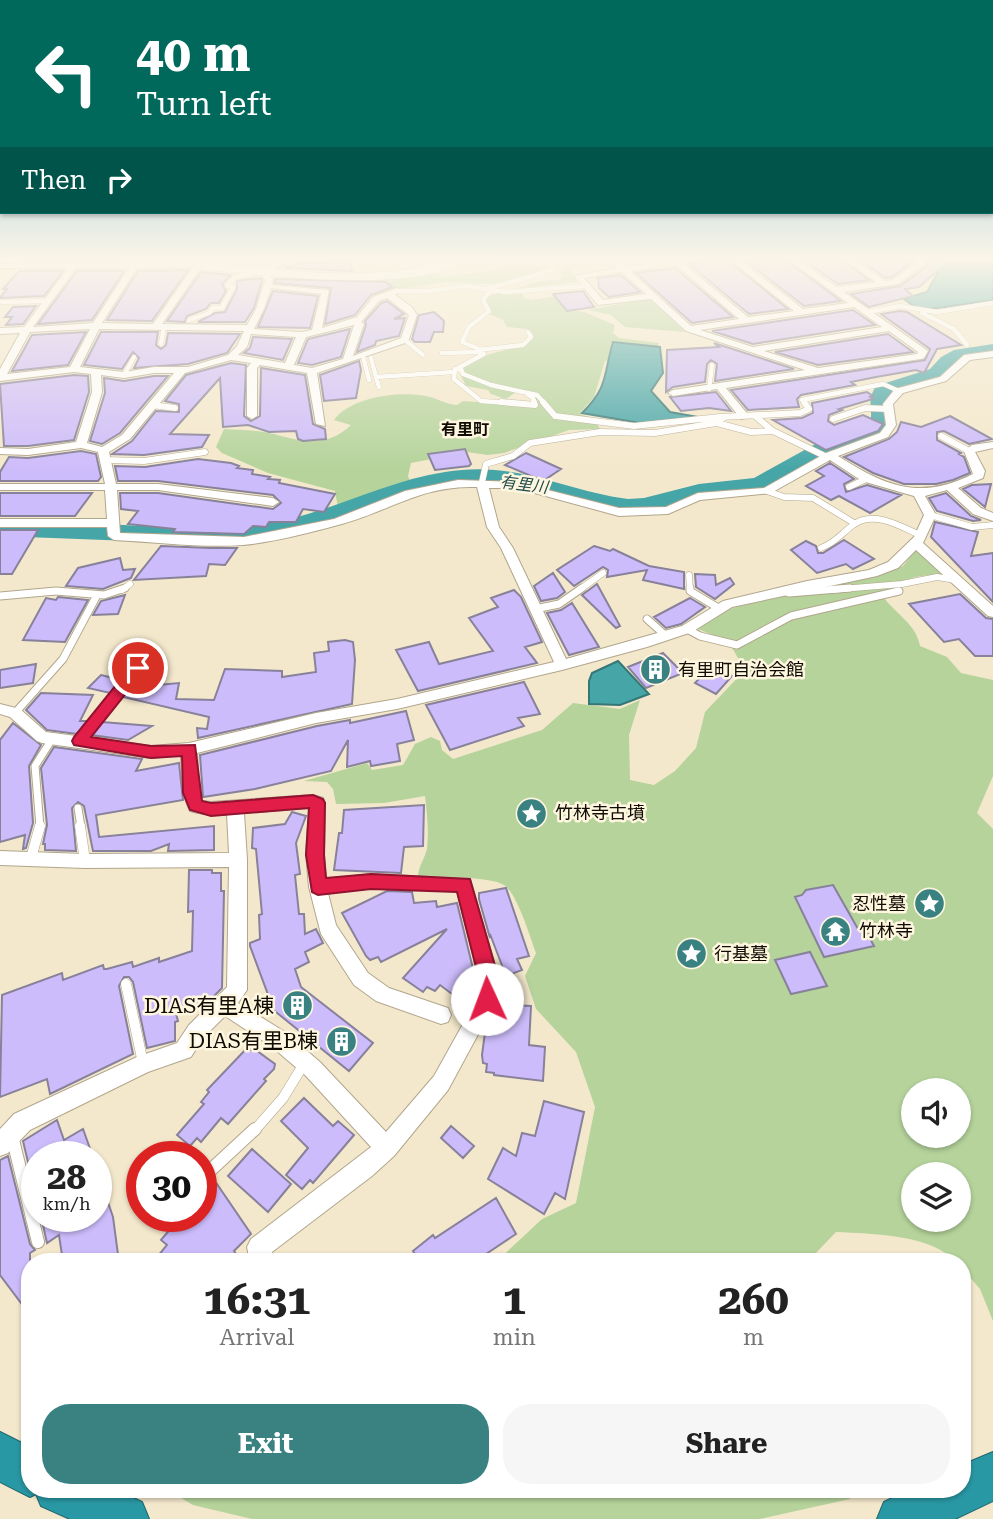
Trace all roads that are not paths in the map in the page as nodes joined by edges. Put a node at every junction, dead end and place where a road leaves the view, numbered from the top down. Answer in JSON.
{"nodes":[{"id":1,"x":27,"y":329,"type":"joint"},
{"id":2,"x":95,"y":329,"type":"edge"},
{"id":3,"x":160,"y":329,"type":"edge"},
{"id":4,"x":245,"y":329,"type":"edge"},
{"id":5,"x":250,"y":329,"type":"junction"},
{"id":6,"x":317,"y":329,"type":"edge"},
{"id":7,"x":330,"y":329,"type":"edge"},
{"id":8,"x":357,"y":329,"type":"edge"},
{"id":9,"x":409,"y":329,"type":"edge"},
{"id":10,"x":468,"y":329,"type":"edge"},
{"id":11,"x":689,"y":329,"type":"edge"},
{"id":12,"x":885,"y":329,"type":"edge"},
{"id":13,"x":892,"y":329,"type":"edge"},
{"id":14,"x":954,"y":329,"type":"edge"},
{"id":15,"x":0,"y":331,"type":"edge"},
{"id":16,"x":528,"y":332,"type":"dead end"},
{"id":17,"x":316,"y":333,"type":"junction"},
{"id":18,"x":302,"y":335,"type":"junction"},
{"id":19,"x":405,"y":341,"type":"junction"},
{"id":20,"x":161,"y":344,"type":"dead end"},
{"id":21,"x":967,"y":345,"type":"dead end"},
{"id":22,"x":478,"y":350,"type":"junction"},
{"id":23,"x":750,"y":350,"type":"junction"},
{"id":24,"x":442,"y":353,"type":"dead end"},
{"id":25,"x":993,"y":354,"type":"edge"},
{"id":26,"x":423,"y":355,"type":"dead end"},
{"id":27,"x":134,"y":357,"type":"dead end"},
{"id":28,"x":231,"y":357,"type":"junction"},
{"id":29,"x":367,"y":357,"type":"junction"},
{"id":30,"x":347,"y":361,"type":"junction"},
{"id":31,"x":256,"y":363,"type":"junction"},
{"id":32,"x":712,"y":365,"type":"dead end"},
{"id":33,"x":289,"y":366,"type":"junction"},
{"id":34,"x":74,"y":369,"type":"junction"},
{"id":35,"x":181,"y":370,"type":"junction"},
{"id":36,"x":457,"y":370,"type":"junction"},
{"id":37,"x":312,"y":371,"type":"junction"},
{"id":38,"x":96,"y":372,"type":"junction"},
{"id":39,"x":821,"y":373,"type":"junction"},
{"id":40,"x":124,"y":375,"type":"junction"},
{"id":41,"x":376,"y":377,"type":"junction"},
{"id":42,"x":0,"y":378,"type":"edge"},
{"id":43,"x":369,"y":380,"type":"dead end"},
{"id":44,"x":379,"y":387,"type":"dead end"},
{"id":45,"x":715,"y":388,"type":"junction"},
{"id":46,"x":516,"y":391,"type":"junction"},
{"id":47,"x":899,"y":391,"type":"junction"},
{"id":48,"x":673,"y":393,"type":"dead end"},
{"id":49,"x":152,"y":405,"type":"junction"},
{"id":50,"x":175,"y":408,"type":"dead end"},
{"id":51,"x":888,"y":410,"type":"junction"},
{"id":52,"x":252,"y":416,"type":"dead end"},
{"id":53,"x":725,"y":417,"type":"junction"},
{"id":54,"x":750,"y":417,"type":"junction"},
{"id":55,"x":833,"y":419,"type":"dead end"},
{"id":56,"x":717,"y":423,"type":"junction"},
{"id":57,"x":321,"y":424,"type":"dead end"},
{"id":58,"x":773,"y":430,"type":"junction"},
{"id":59,"x":942,"y":436,"type":"dead end"},
{"id":60,"x":81,"y":445,"type":"junction"},
{"id":61,"x":993,"y":445,"type":"edge"},
{"id":62,"x":0,"y":451,"type":"edge"},
{"id":63,"x":969,"y":451,"type":"junction"},
{"id":64,"x":205,"y":452,"type":"dead end"},
{"id":65,"x":104,"y":455,"type":"junction"},
{"id":66,"x":828,"y":456,"type":"junction"},
{"id":67,"x":866,"y":479,"type":"junction"},
{"id":68,"x":482,"y":482,"type":"junction"},
{"id":69,"x":0,"y":487,"type":"edge"},
{"id":70,"x":111,"y":487,"type":"junction"},
{"id":71,"x":849,"y":487,"type":"dead end"},
{"id":72,"x":950,"y":487,"type":"junction"},
{"id":73,"x":767,"y":491,"type":"junction"},
{"id":74,"x":918,"y":494,"type":"junction"},
{"id":75,"x":273,"y":502,"type":"dead end"},
{"id":76,"x":930,"y":515,"type":"junction"},
{"id":77,"x":993,"y":517,"type":"edge"},
{"id":78,"x":0,"y":523,"type":"edge"},
{"id":79,"x":854,"y":523,"type":"junction"},
{"id":80,"x":993,"y":526,"type":"edge"},
{"id":81,"x":115,"y":529,"type":"junction"},
{"id":82,"x":919,"y":540,"type":"junction"},
{"id":83,"x":821,"y":548,"type":"dead end"},
{"id":84,"x":603,"y":573,"type":"dead end"},
{"id":85,"x":690,"y":575,"type":"dead end"},
{"id":86,"x":959,"y":581,"type":"junction"},
{"id":87,"x":130,"y":584,"type":"dead end"},
{"id":88,"x":899,"y":591,"type":"dead end"},
{"id":89,"x":782,"y":592,"type":"junction"},
{"id":90,"x":0,"y":596,"type":"edge"},
{"id":91,"x":96,"y":597,"type":"junction"},
{"id":92,"x":720,"y":608,"type":"junction"},
{"id":93,"x":535,"y":609,"type":"junction"},
{"id":94,"x":993,"y":613,"type":"edge"},
{"id":95,"x":647,"y":619,"type":"dead end"},
{"id":96,"x":687,"y":629,"type":"junction"},
{"id":97,"x":666,"y":636,"type":"junction"},
{"id":98,"x":153,"y":650,"type":"dead end"},
{"id":99,"x":562,"y":665,"type":"junction"},
{"id":100,"x":7,"y":711,"type":"edge"},
{"id":101,"x":52,"y":740,"type":"junction"},
{"id":102,"x":79,"y":741,"type":"junction"},
{"id":103,"x":189,"y":749,"type":"junction"},
{"id":104,"x":235,"y":807,"type":"junction"},
{"id":105,"x":78,"y":808,"type":"dead end"},
{"id":106,"x":0,"y":858,"type":"edge"},
{"id":107,"x":31,"y":858,"type":"junction"},
{"id":108,"x":238,"y":860,"type":"junction"},
{"id":109,"x":85,"y":861,"type":"junction"},
{"id":110,"x":318,"y":887,"type":"junction"},
{"id":111,"x":126,"y":984,"type":"dead end"},
{"id":112,"x":225,"y":1005,"type":"junction"},
{"id":113,"x":441,"y":1015,"type":"dead end"},
{"id":114,"x":304,"y":1062,"type":"junction"},
{"id":115,"x":144,"y":1064,"type":"junction"},
{"id":116,"x":6,"y":1139,"type":"edge"},
{"id":117,"x":386,"y":1148,"type":"junction"},
{"id":118,"x":217,"y":1165,"type":"edge"},
{"id":119,"x":38,"y":1242,"type":"dead end"},
{"id":120,"x":260,"y":1253,"type":"edge"},
{"id":121,"x":0,"y":1456,"type":"edge"},
{"id":122,"x":21,"y":1468,"type":"edge"},
{"id":123,"x":993,"y":1476,"type":"edge"},
{"id":124,"x":971,"y":1486,"type":"edge"},
{"id":125,"x":78,"y":1498,"type":"edge"},
{"id":126,"x":946,"y":1498,"type":"edge"},
{"id":127,"x":125,"y":1519,"type":"edge"},
{"id":128,"x":901,"y":1519,"type":"edge"}],
"edges":[{"from":1,"to":15,"type":"street"},
{"from":1,"to":42,"type":"street"},
{"from":2,"to":34,"type":"street"},
{"from":3,"to":20,"type":"lane"},
{"from":4,"to":5,"type":"street"},
{"from":5,"to":18,"type":"street"},
{"from":5,"to":28,"type":"street"},
{"from":6,"to":17,"type":"street"},
{"from":7,"to":17,"type":"street"},
{"from":8,"to":30,"type":"street"},
{"from":9,"to":19,"type":"street"},
{"from":10,"to":22,"type":"lane"},
{"from":11,"to":23,"type":"street"},
{"from":12,"to":23,"type":"street"},
{"from":13,"to":39,"type":"street"},
{"from":14,"to":21,"type":"lane"},
{"from":16,"to":22,"type":"lane"},
{"from":17,"to":18,"type":"street"},
{"from":18,"to":33,"type":"street"},
{"from":19,"to":26,"type":"lane"},
{"from":19,"to":29,"type":"street"},
{"from":22,"to":24,"type":"lane"},
{"from":22,"to":36,"type":"lane"},
{"from":23,"to":39,"type":"street"},
{"from":25,"to":47,"type":"street"},
{"from":27,"to":40,"type":"lane"},
{"from":28,"to":31,"type":"street"},
{"from":28,"to":35,"type":"street"},
{"from":29,"to":30,"type":"street"},
{"from":29,"to":41,"type":"lane"},
{"from":29,"to":43,"type":"lane"},
{"from":30,"to":37,"type":"street"},
{"from":31,"to":33,"type":"street"},
{"from":31,"to":52,"type":"street"},
{"from":32,"to":45,"type":"lane"},
{"from":33,"to":37,"type":"street"},
{"from":34,"to":38,"type":"street"},
{"from":34,"to":42,"type":"street"},
{"from":35,"to":40,"type":"street"},
{"from":35,"to":49,"type":"street"},
{"from":36,"to":41,"type":"lane"},
{"from":36,"to":46,"type":"lane"},
{"from":36,"to":46,"type":"lane"},
{"from":37,"to":57,"type":"street"},
{"from":38,"to":40,"type":"street"},
{"from":38,"to":60,"type":"street"},
{"from":39,"to":45,"type":"street"},
{"from":41,"to":44,"type":"lane"},
{"from":45,"to":48,"type":"street"},
{"from":45,"to":54,"type":"street"},
{"from":46,"to":53,"type":"lane"},
{"from":47,"to":51,"type":"street"},
{"from":47,"to":54,"type":"lane"},
{"from":49,"to":50,"type":"lane"},
{"from":49,"to":65,"type":"street"},
{"from":51,"to":55,"type":"lane"},
{"from":51,"to":66,"type":"street"},
{"from":53,"to":54,"type":"lane"},
{"from":53,"to":56,"type":"lane"},
{"from":54,"to":58,"type":"lane"},
{"from":56,"to":58,"type":"lane"},
{"from":56,"to":68,"type":"lane"},
{"from":58,"to":66,"type":"lane"},
{"from":59,"to":63,"type":"lane"},
{"from":60,"to":62,"type":"street"},
{"from":60,"to":65,"type":"street"},
{"from":61,"to":63,"type":"street"},
{"from":63,"to":72,"type":"street"},
{"from":64,"to":65,"type":"lane"},
{"from":65,"to":70,"type":"street"},
{"from":66,"to":67,"type":"street"},
{"from":66,"to":73,"type":"street"},
{"from":67,"to":71,"type":"lane"},
{"from":67,"to":74,"type":"street"},
{"from":68,"to":73,"type":"street"},
{"from":68,"to":81,"type":"street"},
{"from":68,"to":93,"type":"street"},
{"from":69,"to":70,"type":"street"},
{"from":70,"to":75,"type":"street"},
{"from":70,"to":81,"type":"street"},
{"from":72,"to":74,"type":"street"},
{"from":72,"to":77,"type":"street"},
{"from":73,"to":79,"type":"lane"},
{"from":74,"to":76,"type":"street"},
{"from":76,"to":80,"type":"lane"},
{"from":76,"to":82,"type":"street"},
{"from":78,"to":81,"type":"street"},
{"from":79,"to":82,"type":"lane"},
{"from":79,"to":83,"type":"lane"},
{"from":82,"to":86,"type":"street"},
{"from":82,"to":89,"type":"street"},
{"from":84,"to":93,"type":"lane"},
{"from":85,"to":92,"type":"lane"},
{"from":86,"to":89,"type":"lane"},
{"from":86,"to":94,"type":"street"},
{"from":87,"to":91,"type":"lane"},
{"from":88,"to":96,"type":"lane"},
{"from":89,"to":92,"type":"street"},
{"from":90,"to":91,"type":"lane"},
{"from":91,"to":100,"type":"lane"},
{"from":92,"to":96,"type":"street"},
{"from":93,"to":99,"type":"street"},
{"from":95,"to":97,"type":"lane"},
{"from":96,"to":97,"type":"street"},
{"from":97,"to":99,"type":"street"},
{"from":98,"to":102,"type":"lane"},
{"from":99,"to":103,"type":"street"},
{"from":100,"to":101,"type":"street"},
{"from":101,"to":102,"type":"street"},
{"from":101,"to":107,"type":"lane"},
{"from":102,"to":103,"type":"street"},
{"from":103,"to":104,"type":"street"},
{"from":104,"to":108,"type":"street"},
{"from":104,"to":110,"type":"street"},
{"from":105,"to":109,"type":"lane"},
{"from":106,"to":107,"type":"street"},
{"from":107,"to":109,"type":"street"},
{"from":108,"to":109,"type":"street"},
{"from":108,"to":112,"type":"street"},
{"from":110,"to":113,"type":"street"},
{"from":110,"to":117,"type":"street"},
{"from":111,"to":115,"type":"lane"},
{"from":112,"to":114,"type":"street"},
{"from":112,"to":115,"type":"street"},
{"from":114,"to":117,"type":"street"},
{"from":114,"to":118,"type":"lane"},
{"from":115,"to":116,"type":"street"},
{"from":116,"to":119,"type":"lane"},
{"from":117,"to":120,"type":"street"},
{"from":121,"to":122,"type":"highway"},
{"from":123,"to":124,"type":"highway"},
{"from":125,"to":127,"type":"highway"},
{"from":126,"to":128,"type":"highway"}]}
